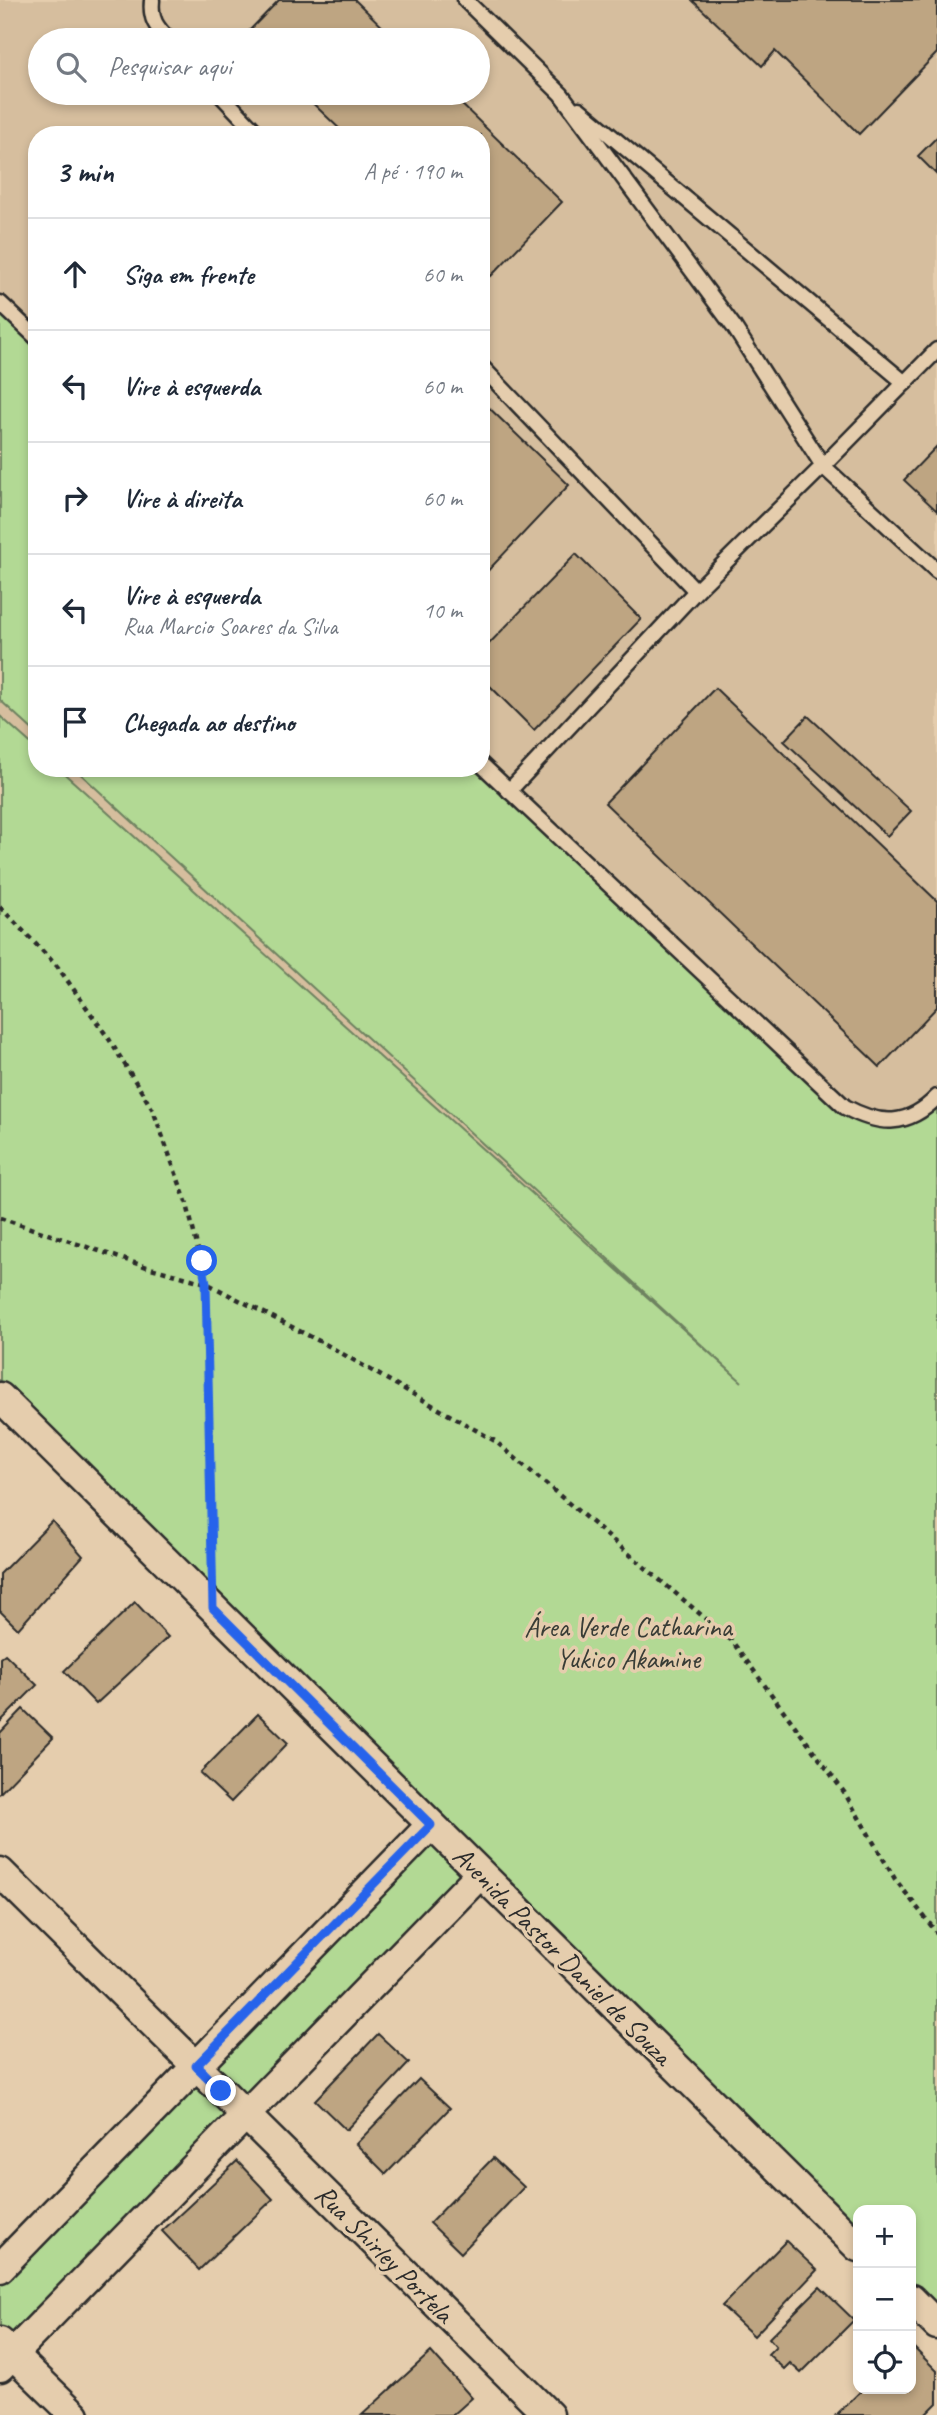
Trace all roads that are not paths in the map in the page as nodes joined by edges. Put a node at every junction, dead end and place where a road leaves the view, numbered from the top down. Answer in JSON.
{"nodes":[{"id":1,"x":152,"y":0,"type":"edge"},
{"id":2,"x":465,"y":0,"type":"edge"},
{"id":3,"x":157,"y":28,"type":"edge"},
{"id":4,"x":561,"y":94,"type":"junction"},
{"id":5,"x":231,"y":105,"type":"edge"},
{"id":6,"x":251,"y":126,"type":"edge"},
{"id":7,"x":0,"y":303,"type":"edge"},
{"id":8,"x":28,"y":329,"type":"edge"},
{"id":9,"x":937,"y":350,"type":"edge"},
{"id":10,"x":490,"y":375,"type":"edge"},
{"id":11,"x":905,"y":383,"type":"junction"},
{"id":12,"x":823,"y":466,"type":"junction"},
{"id":13,"x":937,"y":571,"type":"edge"},
{"id":14,"x":696,"y":591,"type":"junction"},
{"id":15,"x":490,"y":772,"type":"edge"},
{"id":16,"x":509,"y":790,"type":"junction"},
{"id":17,"x":937,"y":1097,"type":"edge"},
{"id":18,"x":0,"y":1397,"type":"edge"},
{"id":19,"x":431,"y":1825,"type":"junction"},
{"id":20,"x":0,"y":1872,"type":"edge"},
{"id":21,"x":480,"y":1874,"type":"junction"},
{"id":22,"x":196,"y":2066,"type":"junction"},
{"id":23,"x":246,"y":2115,"type":"junction"},
{"id":24,"x":853,"y":2242,"type":"edge"},
{"id":25,"x":0,"y":2268,"type":"edge"},
{"id":26,"x":916,"y":2304,"type":"edge"},
{"id":27,"x":937,"y":2325,"type":"edge"},
{"id":28,"x":4,"y":2354,"type":"edge"},
{"id":29,"x":75,"y":2415,"type":"edge"},
{"id":30,"x":549,"y":2415,"type":"edge"}],
"edges":[{"from":1,"to":3,"type":"lane"},
{"from":2,"to":4,"type":"lane"},
{"from":4,"to":11,"type":"lane"},
{"from":4,"to":12,"type":"lane"},
{"from":5,"to":6,"type":"lane"},
{"from":7,"to":8,"type":"lane"},
{"from":9,"to":11,"type":"lane"},
{"from":10,"to":14,"type":"lane"},
{"from":11,"to":12,"type":"lane"},
{"from":12,"to":13,"type":"lane"},
{"from":12,"to":14,"type":"lane"},
{"from":14,"to":16,"type":"lane"},
{"from":15,"to":16,"type":"lane"},
{"from":16,"to":17,"type":"lane"},
{"from":18,"to":19,"type":"street","name":"Avenida Pastor Daniel de Souza"},
{"from":19,"to":21,"type":"street","name":"Avenida Pastor Daniel de Souza"},
{"from":19,"to":22,"type":"street"},
{"from":20,"to":22,"type":"street","name":"Rua Shirley Portela"},
{"from":21,"to":23,"type":"street"},
{"from":21,"to":24,"type":"street","name":"Avenida Pastor Daniel de Souza"},
{"from":22,"to":23,"type":"street","name":"Rua Shirley Portela"},
{"from":22,"to":25,"type":"street"},
{"from":23,"to":28,"type":"street"},
{"from":23,"to":30,"type":"street","name":"Rua Shirley Portela"},
{"from":26,"to":27,"type":"street"},
{"from":28,"to":29,"type":"street"}]}
